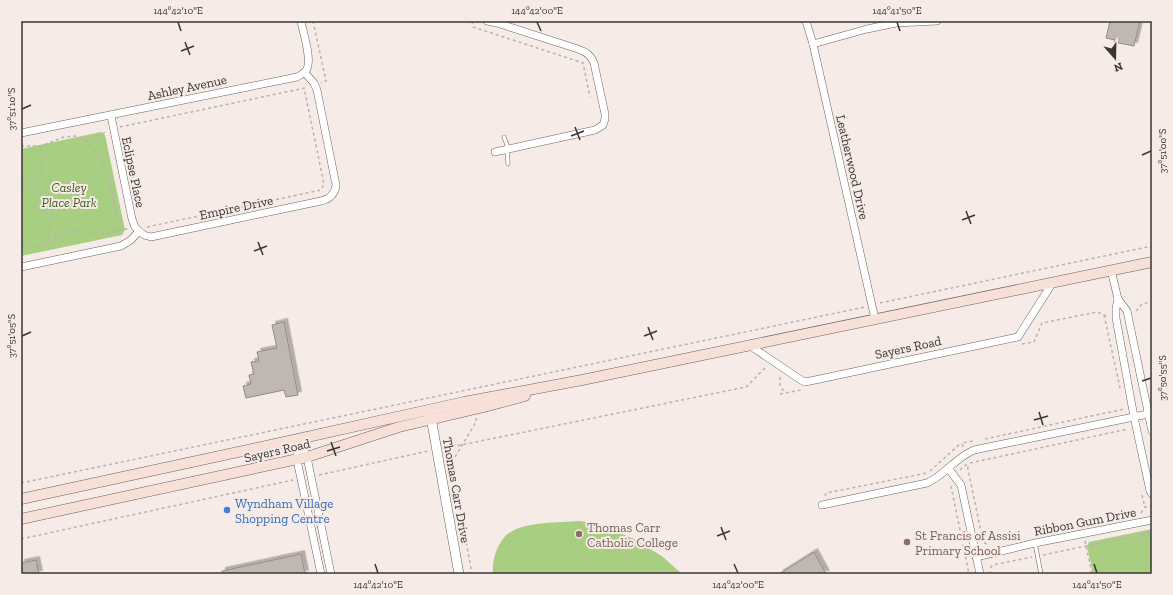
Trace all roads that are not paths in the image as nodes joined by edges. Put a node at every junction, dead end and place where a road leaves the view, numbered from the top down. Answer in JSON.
{"nodes":[{"id":1,"x":301,"y":21,"type":"edge"},
{"id":2,"x":487,"y":21,"type":"edge"},
{"id":3,"x":806,"y":21,"type":"edge"},
{"id":4,"x":937,"y":21,"type":"edge"},
{"id":5,"x":495,"y":22,"type":"edge"},
{"id":6,"x":813,"y":44,"type":"junction"},
{"id":7,"x":304,"y":72,"type":"junction"},
{"id":8,"x":111,"y":116,"type":"junction"},
{"id":9,"x":21,"y":133,"type":"edge"},
{"id":10,"x":504,"y":137,"type":"dead end"},
{"id":11,"x":507,"y":150,"type":"junction"},
{"id":12,"x":495,"y":152,"type":"dead end"},
{"id":13,"x":508,"y":164,"type":"dead end"},
{"id":14,"x":138,"y":230,"type":"junction"},
{"id":15,"x":1152,"y":262,"type":"edge"},
{"id":16,"x":21,"y":267,"type":"edge"},
{"id":17,"x":1110,"y":270,"type":"junction"},
{"id":18,"x":1053,"y":282,"type":"junction"},
{"id":19,"x":1118,"y":299,"type":"junction"},
{"id":20,"x":876,"y":319,"type":"junction"},
{"id":21,"x":749,"y":345,"type":"junction"},
{"id":22,"x":582,"y":380,"type":"junction"},
{"id":23,"x":1148,"y":414,"type":"junction"},
{"id":24,"x":430,"y":415,"type":"junction"},
{"id":25,"x":1134,"y":417,"type":"junction"},
{"id":26,"x":1152,"y":431,"type":"edge"},
{"id":27,"x":298,"y":440,"type":"junction"},
{"id":28,"x":302,"y":458,"type":"junction"},
{"id":29,"x":948,"y":468,"type":"junction"},
{"id":30,"x":1152,"y":494,"type":"edge"},
{"id":31,"x":21,"y":499,"type":"edge"},
{"id":32,"x":822,"y":505,"type":"road end"},
{"id":33,"x":21,"y":519,"type":"edge"},
{"id":34,"x":1152,"y":520,"type":"edge"},
{"id":35,"x":1035,"y":543,"type":"junction"},
{"id":36,"x":976,"y":557,"type":"junction"},
{"id":37,"x":321,"y":574,"type":"edge"},
{"id":38,"x":331,"y":574,"type":"edge"},
{"id":39,"x":459,"y":574,"type":"edge"},
{"id":40,"x":980,"y":574,"type":"edge"},
{"id":41,"x":1041,"y":574,"type":"edge"}],
"edges":[{"from":1,"to":7,"type":"street"},
{"from":2,"to":5,"type":"street"},
{"from":3,"to":6,"type":"street","name":"Leatherwood Drive"},
{"from":4,"to":6,"type":"street"},
{"from":5,"to":11,"type":"street"},
{"from":6,"to":20,"type":"street","name":"Leatherwood Drive"},
{"from":7,"to":8,"type":"street","name":"Ashley Avenue"},
{"from":7,"to":14,"type":"street","name":"Empire Drive"},
{"from":8,"to":9,"type":"street","name":"Ashley Avenue"},
{"from":8,"to":14,"type":"street","name":"Eclipse Place"},
{"from":10,"to":11,"type":"lane"},
{"from":11,"to":12,"type":"street"},
{"from":11,"to":13,"type":"lane"},
{"from":14,"to":16,"type":"street"},
{"from":15,"to":17,"type":"main road","name":"Sayers Road"},
{"from":17,"to":18,"type":"main road","name":"Sayers Road"},
{"from":17,"to":19,"type":"street"},
{"from":18,"to":20,"type":"main road","name":"Sayers Road"},
{"from":18,"to":21,"type":"street","name":"Sayers Road"},
{"from":19,"to":23,"type":"street"},
{"from":19,"to":25,"type":"street"},
{"from":20,"to":21,"type":"main road","name":"Sayers Road"},
{"from":21,"to":22,"type":"main road","name":"Sayers Road"},
{"from":22,"to":24,"type":"main road","name":"Sayers Road"},
{"from":22,"to":24,"type":"main road","name":"Sayers Road"},
{"from":23,"to":25,"type":"street"},
{"from":23,"to":26,"type":"street"},
{"from":24,"to":27,"type":"main road","name":"Sayers Road"},
{"from":24,"to":28,"type":"main road","name":"Sayers Road"},
{"from":24,"to":39,"type":"street","name":"Thomas Carr Drive"},
{"from":25,"to":29,"type":"street"},
{"from":25,"to":30,"type":"street"},
{"from":27,"to":28,"type":"street"},
{"from":27,"to":31,"type":"main road","name":"Sayers Road"},
{"from":28,"to":33,"type":"main road","name":"Sayers Road"},
{"from":28,"to":37,"type":"street"},
{"from":28,"to":38,"type":"street"},
{"from":29,"to":32,"type":"street"},
{"from":29,"to":36,"type":"street"},
{"from":34,"to":35,"type":"street","name":"Ribbon Gum Drive"},
{"from":35,"to":36,"type":"street","name":"Ribbon Gum Drive"},
{"from":35,"to":41,"type":"lane"},
{"from":36,"to":40,"type":"street"}]}
